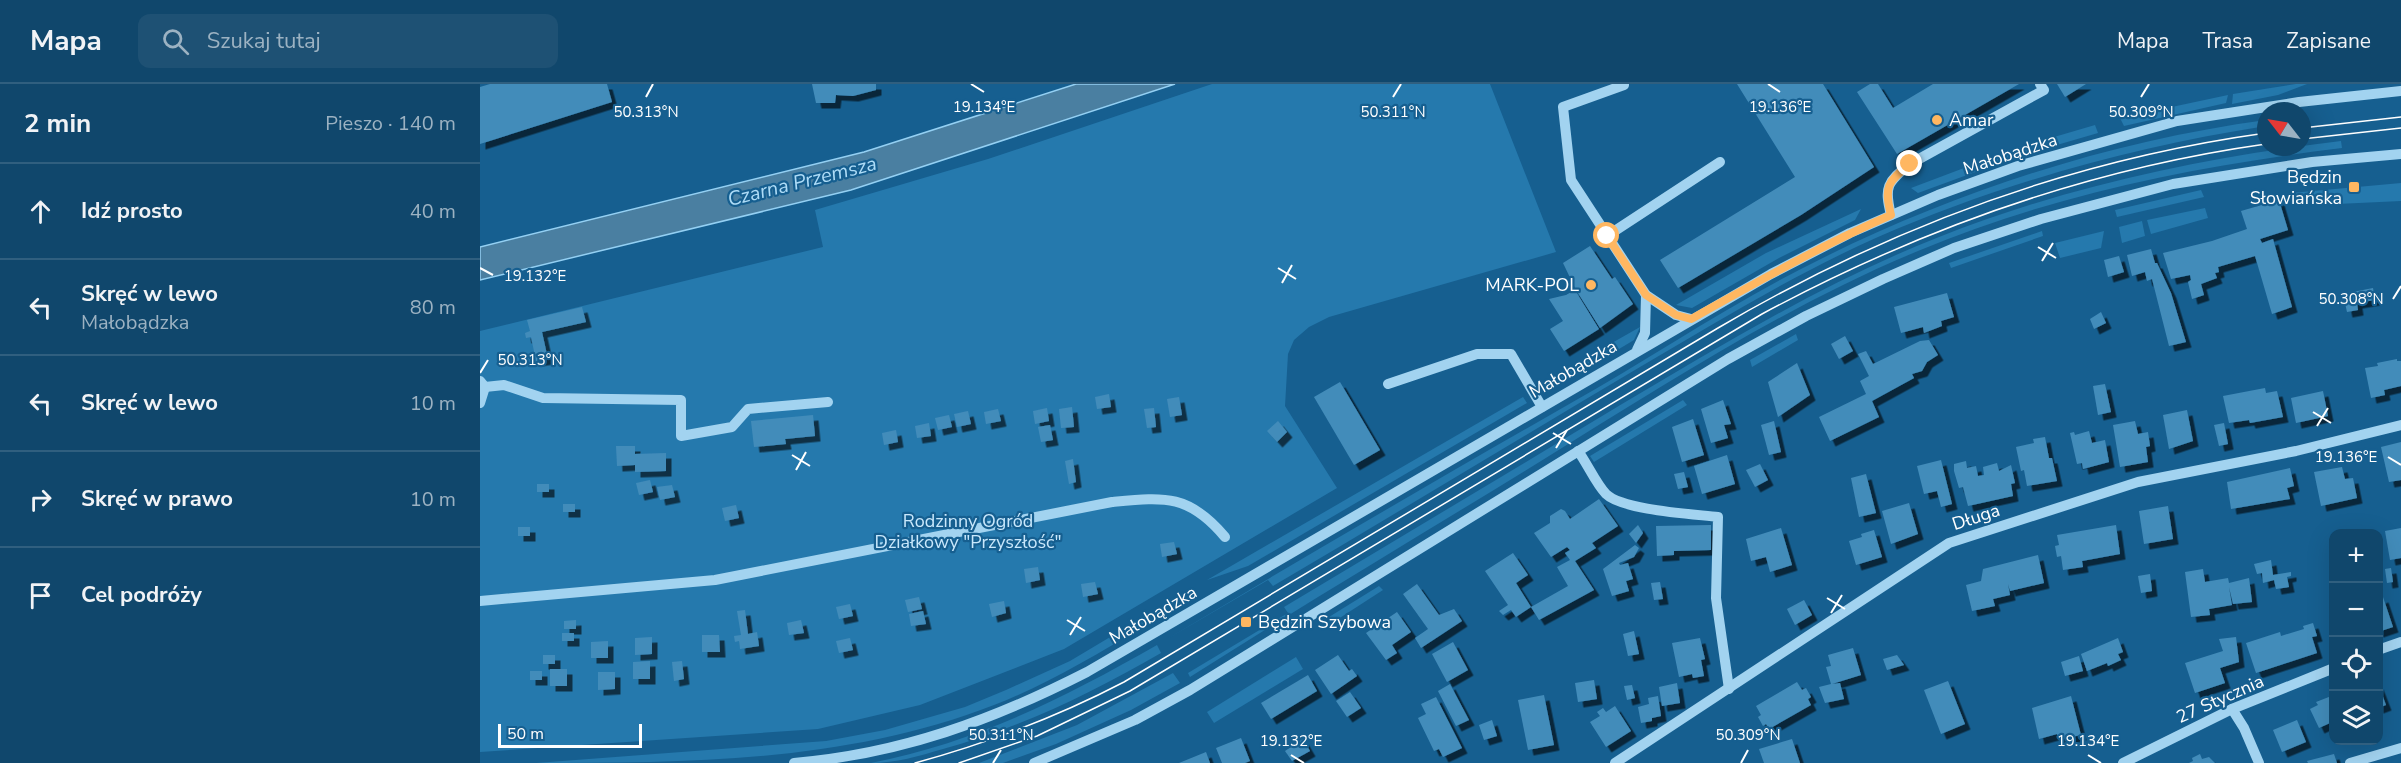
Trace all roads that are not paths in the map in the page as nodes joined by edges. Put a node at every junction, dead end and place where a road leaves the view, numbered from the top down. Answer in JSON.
{"nodes":[{"id":1,"x":2040,"y":84,"type":"edge"},
{"id":2,"x":1624,"y":85,"type":"edge"},
{"id":3,"x":2401,"y":91,"type":"edge"},
{"id":4,"x":2401,"y":154,"type":"edge"},
{"id":5,"x":1720,"y":162,"type":"dead end"},
{"id":6,"x":1891,"y":215,"type":"junction"},
{"id":7,"x":1607,"y":236,"type":"junction"},
{"id":8,"x":1646,"y":295,"type":"junction"},
{"id":9,"x":1691,"y":319,"type":"junction"},
{"id":10,"x":1637,"y":351,"type":"junction"},
{"id":11,"x":483,"y":384,"type":"edge"},
{"id":12,"x":1388,"y":384,"type":"dead end"},
{"id":13,"x":828,"y":402,"type":"dead end"},
{"id":14,"x":480,"y":403,"type":"edge"},
{"id":15,"x":1542,"y":407,"type":"junction"},
{"id":16,"x":2401,"y":425,"type":"edge"},
{"id":17,"x":1578,"y":450,"type":"junction"},
{"id":18,"x":1225,"y":537,"type":"dead end"},
{"id":19,"x":480,"y":601,"type":"edge"},
{"id":20,"x":2401,"y":642,"type":"edge"},
{"id":21,"x":2383,"y":649,"type":"edge"},
{"id":22,"x":2329,"y":670,"type":"edge"},
{"id":23,"x":1729,"y":689,"type":"junction"},
{"id":24,"x":2232,"y":710,"type":"junction"},
{"id":25,"x":2401,"y":748,"type":"edge"},
{"id":26,"x":795,"y":763,"type":"edge"},
{"id":27,"x":1034,"y":763,"type":"edge"},
{"id":28,"x":1615,"y":763,"type":"edge"},
{"id":29,"x":2123,"y":763,"type":"edge"},
{"id":30,"x":2259,"y":763,"type":"edge"},
{"id":31,"x":2350,"y":763,"type":"edge"}],
"edges":[{"from":1,"to":6,"type":"street"},
{"from":2,"to":7,"type":"street"},
{"from":3,"to":6,"type":"street","name":"Małobądzka"},
{"from":4,"to":17,"type":"street"},
{"from":5,"to":7,"type":"street"},
{"from":6,"to":9,"type":"street","name":"Małobądzka"},
{"from":7,"to":8,"type":"street"},
{"from":8,"to":9,"type":"street"},
{"from":8,"to":10,"type":"street"},
{"from":9,"to":10,"type":"street","name":"Małobądzka"},
{"from":10,"to":15,"type":"street","name":"Małobądzka"},
{"from":11,"to":13,"type":"street"},
{"from":11,"to":14,"type":"street"},
{"from":12,"to":15,"type":"street"},
{"from":15,"to":26,"type":"street","name":"Małobądzka"},
{"from":16,"to":23,"type":"street","name":"Długa"},
{"from":17,"to":23,"type":"street"},
{"from":17,"to":27,"type":"street"},
{"from":18,"to":19,"type":"street"},
{"from":20,"to":21,"type":"street"},
{"from":22,"to":24,"type":"street","name":"27 Stycznia"},
{"from":23,"to":28,"type":"street","name":"Długa"},
{"from":24,"to":29,"type":"street","name":"27 Stycznia"},
{"from":24,"to":30,"type":"street"},
{"from":25,"to":31,"type":"street"}]}
